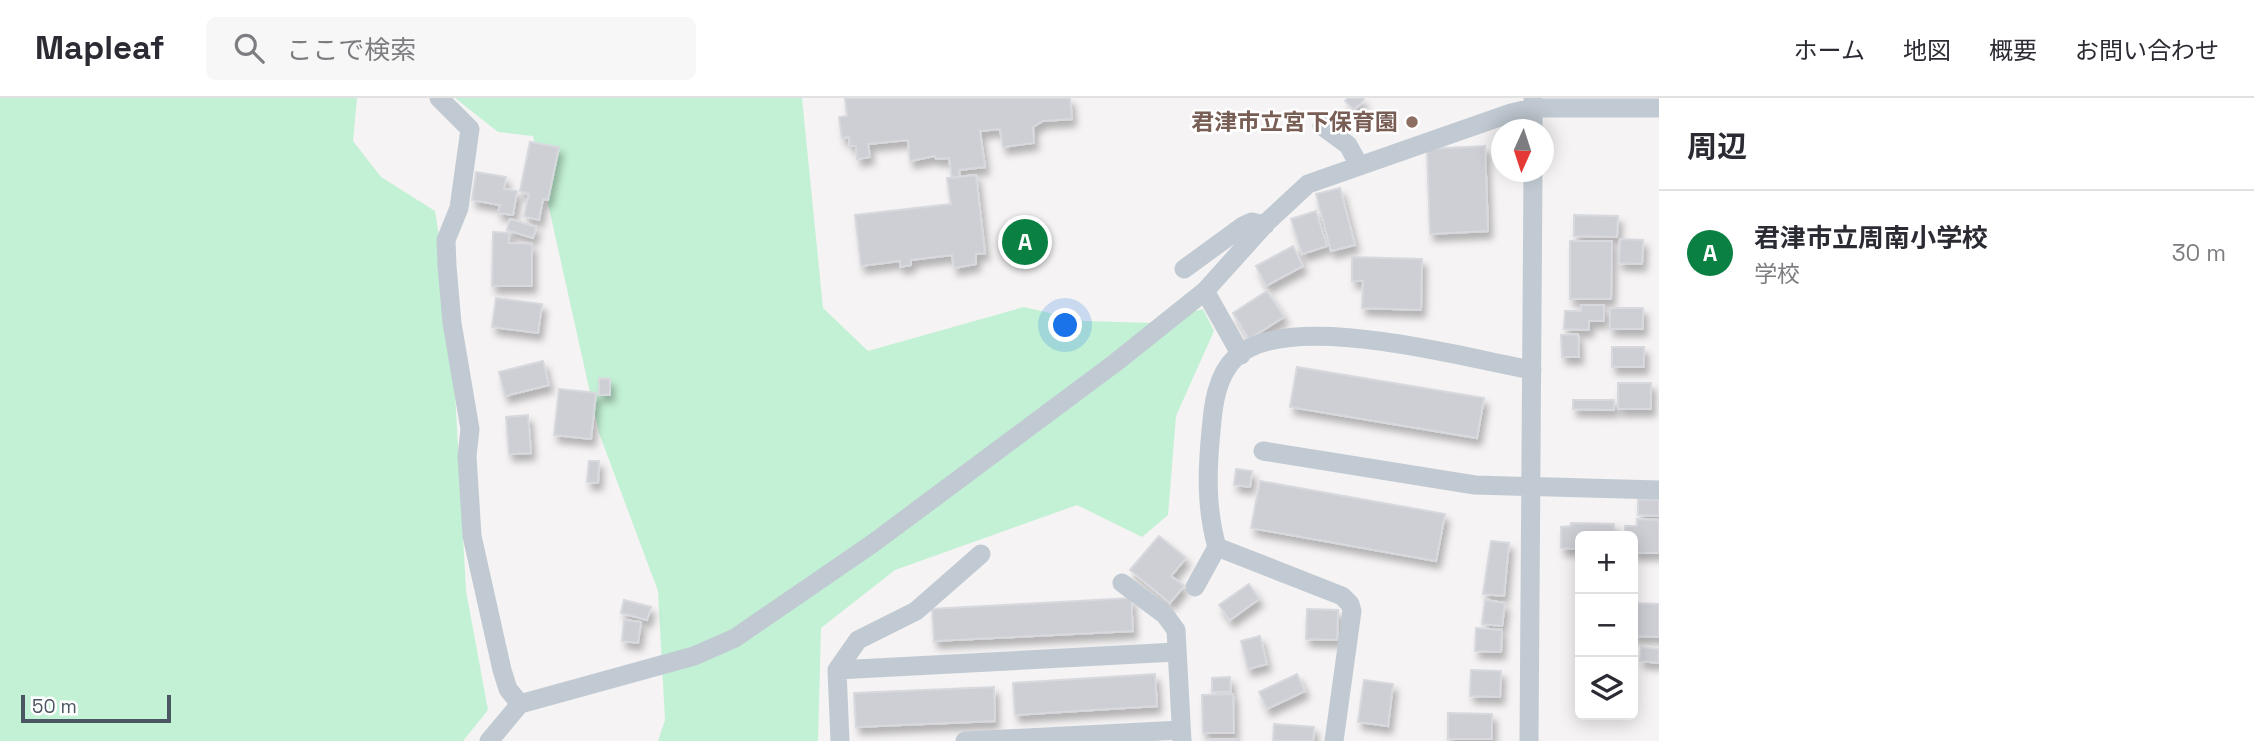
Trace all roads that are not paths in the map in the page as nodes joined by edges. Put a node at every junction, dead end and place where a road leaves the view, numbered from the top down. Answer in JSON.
{"nodes":[{"id":1,"x":439,"y":98,"type":"edge"},
{"id":2,"x":1533,"y":103,"type":"edge"},
{"id":3,"x":1659,"y":108,"type":"edge"},
{"id":4,"x":1322,"y":126,"type":"dead end"},
{"id":5,"x":1359,"y":165,"type":"junction"},
{"id":6,"x":1533,"y":182,"type":"edge"},
{"id":7,"x":1265,"y":225,"type":"junction"},
{"id":8,"x":1184,"y":269,"type":"dead end"},
{"id":9,"x":1205,"y":290,"type":"junction"},
{"id":10,"x":1241,"y":355,"type":"junction"},
{"id":11,"x":1532,"y":370,"type":"junction"},
{"id":12,"x":1263,"y":450,"type":"dead end"},
{"id":13,"x":1530,"y":485,"type":"junction"},
{"id":14,"x":1659,"y":490,"type":"edge"},
{"id":15,"x":1217,"y":547,"type":"junction"},
{"id":16,"x":981,"y":554,"type":"dead end"},
{"id":17,"x":1122,"y":583,"type":"dead end"},
{"id":18,"x":1195,"y":587,"type":"dead end"},
{"id":19,"x":1176,"y":652,"type":"junction"},
{"id":20,"x":837,"y":670,"type":"junction"},
{"id":21,"x":520,"y":704,"type":"junction"},
{"id":22,"x":1181,"y":736,"type":"edge"},
{"id":23,"x":489,"y":741,"type":"edge"},
{"id":24,"x":840,"y":741,"type":"edge"},
{"id":25,"x":965,"y":741,"type":"edge"},
{"id":26,"x":1334,"y":741,"type":"edge"},
{"id":27,"x":1529,"y":741,"type":"edge"}],
"edges":[{"from":1,"to":21,"type":"street"},
{"from":2,"to":3,"type":"street"},
{"from":2,"to":5,"type":"street"},
{"from":4,"to":5,"type":"street"},
{"from":5,"to":7,"type":"street"},
{"from":6,"to":11,"type":"street"},
{"from":7,"to":8,"type":"street"},
{"from":7,"to":9,"type":"street"},
{"from":9,"to":10,"type":"street"},
{"from":9,"to":21,"type":"street"},
{"from":10,"to":11,"type":"street"},
{"from":10,"to":15,"type":"street"},
{"from":11,"to":13,"type":"street"},
{"from":12,"to":13,"type":"street"},
{"from":13,"to":14,"type":"street"},
{"from":13,"to":27,"type":"street"},
{"from":15,"to":18,"type":"street"},
{"from":15,"to":26,"type":"street"},
{"from":16,"to":20,"type":"street"},
{"from":17,"to":19,"type":"street"},
{"from":19,"to":20,"type":"street"},
{"from":19,"to":22,"type":"street"},
{"from":20,"to":24,"type":"street"},
{"from":21,"to":23,"type":"street"},
{"from":22,"to":25,"type":"street"}]}
